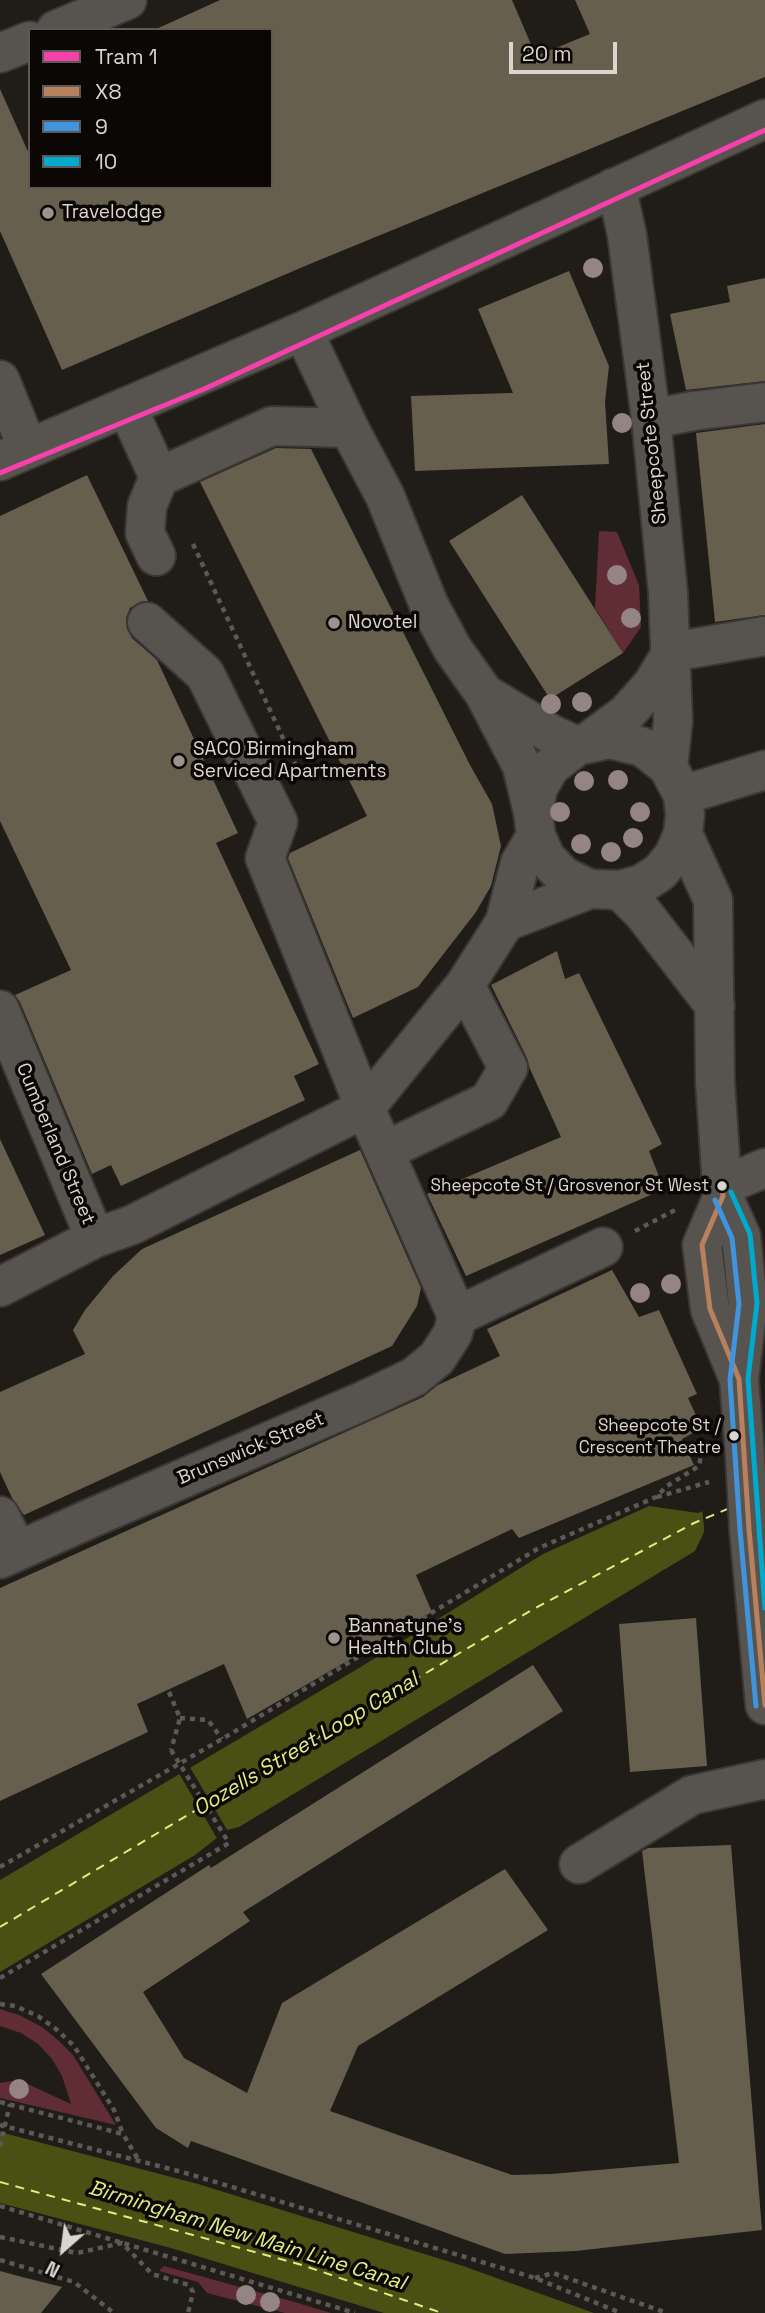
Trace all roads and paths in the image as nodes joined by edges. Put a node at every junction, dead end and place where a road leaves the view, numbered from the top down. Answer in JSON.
{"nodes":[{"id":1,"x":127,"y":0,"type":"edge"},
{"id":2,"x":61,"y":28,"type":"edge"},
{"id":3,"x":765,"y":119,"type":"edge"},
{"id":4,"x":613,"y":188,"type":"junction"},
{"id":5,"x":303,"y":331,"type":"junction"},
{"id":6,"x":0,"y":380,"type":"edge"},
{"id":7,"x":765,"y":402,"type":"edge"},
{"id":8,"x":127,"y":407,"type":"junction"},
{"id":9,"x":651,"y":419,"type":"junction"},
{"id":10,"x":349,"y":428,"type":"junction"},
{"id":11,"x":14,"y":455,"type":"edge"},
{"id":12,"x":159,"y":477,"type":"junction"},
{"id":13,"x":188,"y":533,"type":"dead end"},
{"id":14,"x":156,"y":556,"type":"dead end"},
{"id":15,"x":147,"y":622,"type":"dead end"},
{"id":16,"x":765,"y":636,"type":"edge"},
{"id":17,"x":672,"y":652,"type":"junction"},
{"id":18,"x":484,"y":693,"type":"junction"},
{"id":19,"x":581,"y":745,"type":"junction"},
{"id":20,"x":296,"y":766,"type":"dead end"},
{"id":21,"x":765,"y":770,"type":"edge"},
{"id":22,"x":675,"y":781,"type":"junction"},
{"id":23,"x":535,"y":824,"type":"junction"},
{"id":24,"x":683,"y":834,"type":"junction"},
{"id":25,"x":605,"y":889,"type":"junction"},
{"id":26,"x":505,"y":922,"type":"junction"},
{"id":27,"x":465,"y":985,"type":"junction"},
{"id":28,"x":715,"y":1006,"type":"junction"},
{"id":29,"x":0,"y":1010,"type":"edge"},
{"id":30,"x":365,"y":1108,"type":"junction"},
{"id":31,"x":385,"y":1151,"type":"junction"},
{"id":32,"x":765,"y":1168,"type":"edge"},
{"id":33,"x":722,"y":1191,"type":"junction"},
{"id":34,"x":95,"y":1238,"type":"junction"},
{"id":35,"x":603,"y":1247,"type":"joint"},
{"id":36,"x":0,"y":1287,"type":"edge"},
{"id":37,"x":457,"y":1316,"type":"junction"},
{"id":38,"x":745,"y":1450,"type":"junction"},
{"id":39,"x":0,"y":1516,"type":"edge"},
{"id":40,"x":9,"y":1555,"type":"edge"},
{"id":41,"x":169,"y":1692,"type":"dead end"},
{"id":42,"x":765,"y":1705,"type":"edge"},
{"id":43,"x":180,"y":1718,"type":"junction"},
{"id":44,"x":222,"y":1739,"type":"junction"},
{"id":45,"x":765,"y":1779,"type":"edge"},
{"id":46,"x":579,"y":1864,"type":"dead end"},
{"id":47,"x":0,"y":1867,"type":"edge"},
{"id":48,"x":0,"y":1978,"type":"edge"},
{"id":49,"x":0,"y":2004,"type":"edge"},
{"id":50,"x":0,"y":2102,"type":"edge"},
{"id":51,"x":10,"y":2104,"type":"junction"},
{"id":52,"x":0,"y":2125,"type":"edge"},
{"id":53,"x":123,"y":2134,"type":"junction"},
{"id":54,"x":0,"y":2146,"type":"edge"},
{"id":55,"x":140,"y":2162,"type":"junction"},
{"id":56,"x":0,"y":2206,"type":"edge"},
{"id":57,"x":0,"y":2237,"type":"edge"},
{"id":58,"x":122,"y":2243,"type":"junction"},
{"id":59,"x":0,"y":2260,"type":"edge"},
{"id":60,"x":535,"y":2278,"type":"junction"},
{"id":61,"x":114,"y":2313,"type":"edge"},
{"id":62,"x":188,"y":2313,"type":"edge"},
{"id":63,"x":355,"y":2313,"type":"edge"},
{"id":64,"x":621,"y":2313,"type":"edge"},
{"id":65,"x":667,"y":2313,"type":"edge"}],
"edges":[{"from":1,"to":2,"type":"street"},
{"from":3,"to":4,"type":"street"},
{"from":4,"to":5,"type":"street"},
{"from":4,"to":9,"type":"street","name":"Sheepcote Street"},
{"from":5,"to":8,"type":"street"},
{"from":5,"to":10,"type":"street"},
{"from":6,"to":11,"type":"street"},
{"from":7,"to":9,"type":"street"},
{"from":8,"to":11,"type":"street"},
{"from":8,"to":12,"type":"street"},
{"from":9,"to":17,"type":"street","name":"Sheepcote Street"},
{"from":10,"to":12,"type":"street"},
{"from":10,"to":18,"type":"street"},
{"from":12,"to":14,"type":"street"},
{"from":13,"to":20,"type":"path"},
{"from":15,"to":30,"type":"street"},
{"from":16,"to":17,"type":"street"},
{"from":17,"to":19,"type":"street"},
{"from":17,"to":22,"type":"street","name":"Sheepcote Street"},
{"from":18,"to":19,"type":"street"},
{"from":18,"to":23,"type":"street"},
{"from":19,"to":22,"type":"street"},
{"from":19,"to":23,"type":"street"},
{"from":21,"to":22,"type":"street"},
{"from":22,"to":24,"type":"street"},
{"from":23,"to":25,"type":"street"},
{"from":23,"to":26,"type":"street"},
{"from":24,"to":25,"type":"street"},
{"from":24,"to":28,"type":"street"},
{"from":25,"to":26,"type":"street"},
{"from":25,"to":28,"type":"street"},
{"from":26,"to":27,"type":"street"},
{"from":27,"to":30,"type":"street"},
{"from":27,"to":31,"type":"street"},
{"from":28,"to":33,"type":"street"},
{"from":29,"to":34,"type":"street","name":"Cumberland Street"},
{"from":30,"to":31,"type":"street"},
{"from":30,"to":34,"type":"street"},
{"from":31,"to":37,"type":"street"},
{"from":32,"to":33,"type":"street"},
{"from":33,"to":35,"type":"path"},
{"from":33,"to":38,"type":"street"},
{"from":34,"to":36,"type":"street"},
{"from":35,"to":37,"type":"street"},
{"from":37,"to":40,"type":"street","name":"Brunswick Street"},
{"from":38,"to":42,"type":"street","bridge":true},
{"from":38,"to":44,"type":"path"},
{"from":39,"to":40,"type":"street","name":"Brunswick Street"},
{"from":41,"to":43,"type":"path"},
{"from":43,"to":44,"type":"path"},
{"from":43,"to":48,"type":"path","bridge":true},
{"from":44,"to":47,"type":"path"},
{"from":45,"to":46,"type":"street"},
{"from":49,"to":53,"type":"path"},
{"from":50,"to":51,"type":"path"},
{"from":51,"to":53,"type":"path"},
{"from":51,"to":54,"type":"path","bridge":true},
{"from":52,"to":55,"type":"path"},
{"from":53,"to":55,"type":"path"},
{"from":55,"to":60,"type":"path"},
{"from":56,"to":58,"type":"path"},
{"from":57,"to":58,"type":"path"},
{"from":58,"to":62,"type":"path"},
{"from":58,"to":63,"type":"path"},
{"from":59,"to":61,"type":"path"},
{"from":60,"to":64,"type":"path"},
{"from":60,"to":65,"type":"path"}]}
